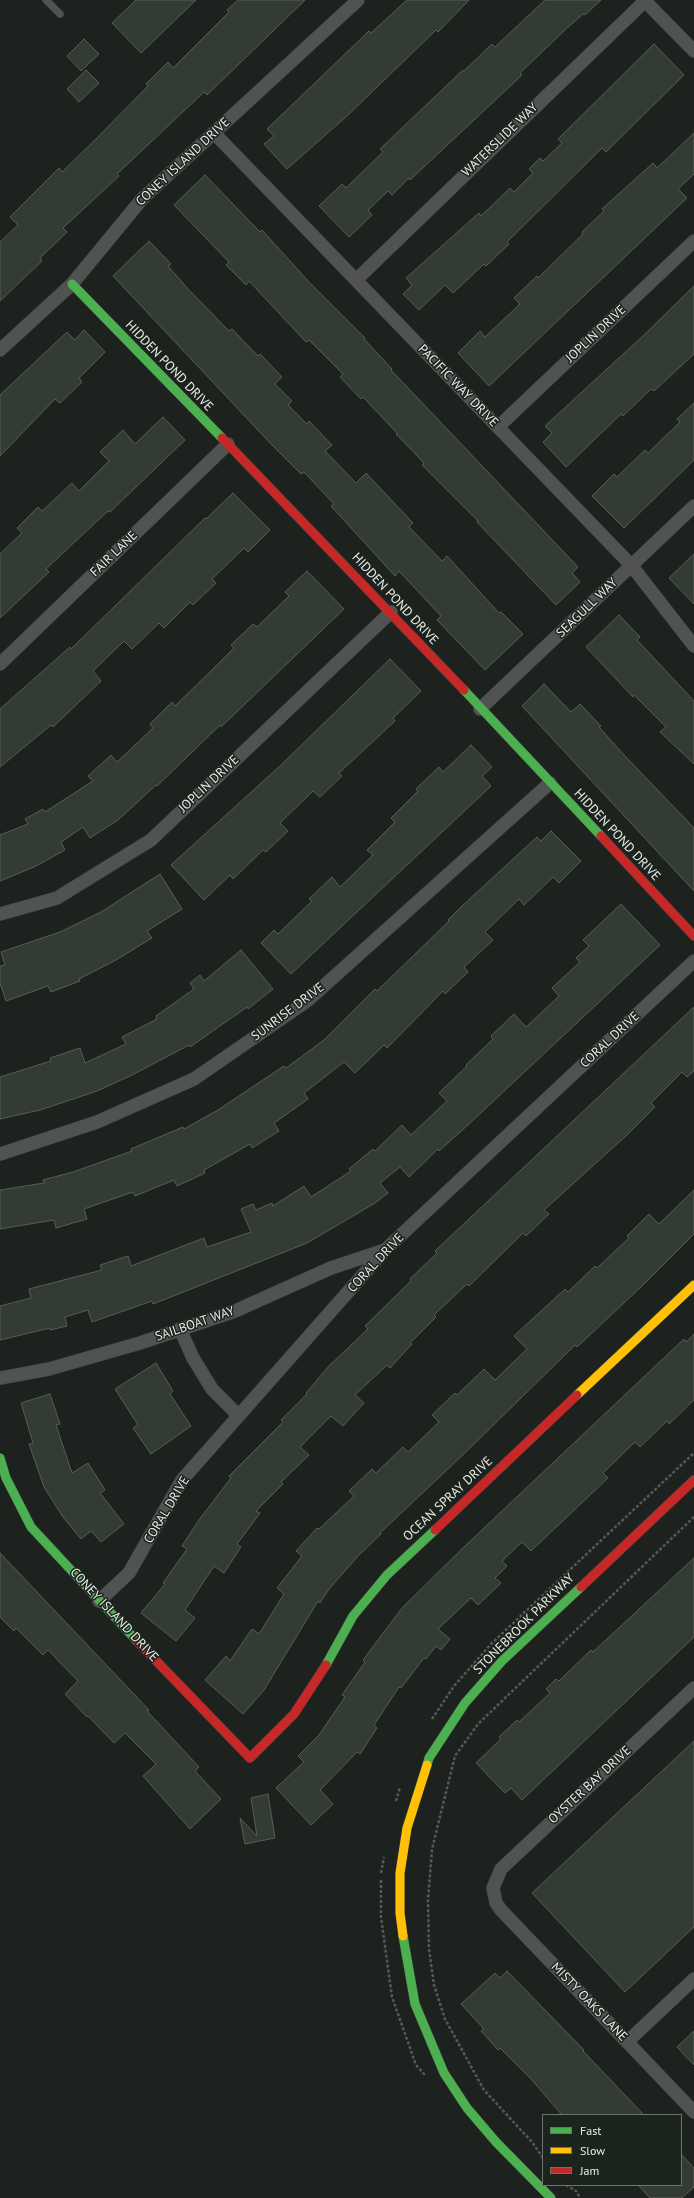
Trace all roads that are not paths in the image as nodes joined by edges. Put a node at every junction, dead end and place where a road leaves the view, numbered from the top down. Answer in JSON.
{"nodes":[{"id":1,"x":46,"y":0,"type":"edge"},
{"id":2,"x":358,"y":0,"type":"edge"},
{"id":3,"x":644,"y":0,"type":"edge"},
{"id":4,"x":60,"y":14,"type":"dead end"},
{"id":5,"x":694,"y":51,"type":"edge"},
{"id":6,"x":214,"y":133,"type":"junction"},
{"id":7,"x":694,"y":241,"type":"edge"},
{"id":8,"x":356,"y":280,"type":"junction"},
{"id":9,"x":72,"y":284,"type":"junction"},
{"id":10,"x":0,"y":350,"type":"edge"},
{"id":11,"x":498,"y":427,"type":"junction"},
{"id":12,"x":228,"y":444,"type":"junction"},
{"id":13,"x":694,"y":506,"type":"edge"},
{"id":14,"x":631,"y":565,"type":"junction"},
{"id":15,"x":391,"y":612,"type":"junction"},
{"id":16,"x":694,"y":646,"type":"edge"},
{"id":17,"x":0,"y":664,"type":"edge"},
{"id":18,"x":480,"y":709,"type":"junction"},
{"id":19,"x":550,"y":783,"type":"junction"},
{"id":20,"x":0,"y":914,"type":"edge"},
{"id":21,"x":694,"y":936,"type":"edge"},
{"id":22,"x":694,"y":961,"type":"edge"},
{"id":23,"x":0,"y":1154,"type":"edge"},
{"id":24,"x":384,"y":1250,"type":"junction"},
{"id":25,"x":694,"y":1285,"type":"edge"},
{"id":26,"x":180,"y":1329,"type":"junction"},
{"id":27,"x":0,"y":1378,"type":"edge"},
{"id":28,"x":239,"y":1416,"type":"junction"},
{"id":29,"x":0,"y":1458,"type":"edge"},
{"id":30,"x":694,"y":1480,"type":"edge"},
{"id":31,"x":99,"y":1601,"type":"junction"},
{"id":32,"x":694,"y":1688,"type":"edge"},
{"id":33,"x":250,"y":1758,"type":"joint"},
{"id":34,"x":493,"y":1888,"type":"joint"},
{"id":35,"x":694,"y":1979,"type":"edge"},
{"id":36,"x":627,"y":2042,"type":"junction"},
{"id":37,"x":694,"y":2112,"type":"edge"},
{"id":38,"x":551,"y":2198,"type":"edge"}],
"edges":[{"from":1,"to":4,"type":"lane"},
{"from":2,"to":6,"type":"street","name":"CONEY ISLAND DRIVE"},
{"from":3,"to":5,"type":"street"},
{"from":3,"to":8,"type":"street","name":"WATERSLIDE WAY"},
{"from":6,"to":8,"type":"street","name":"PACIFIC WAY DRIVE"},
{"from":6,"to":9,"type":"street","name":"CONEY ISLAND DRIVE"},
{"from":7,"to":11,"type":"street","name":"JOPLIN DRIVE"},
{"from":8,"to":11,"type":"street","name":"PACIFIC WAY DRIVE"},
{"from":9,"to":10,"type":"street","name":"CONEY ISLAND DRIVE"},
{"from":9,"to":12,"type":"street","name":"HIDDEN POND DRIVE"},
{"from":11,"to":14,"type":"street","name":"PACIFIC WAY DRIVE"},
{"from":12,"to":15,"type":"street","name":"HIDDEN POND DRIVE"},
{"from":12,"to":17,"type":"street","name":"FAIR LANE"},
{"from":13,"to":14,"type":"street","name":"SEAGULL WAY"},
{"from":14,"to":16,"type":"street","name":"PACIFIC WAY DRIVE"},
{"from":14,"to":18,"type":"street","name":"SEAGULL WAY"},
{"from":15,"to":18,"type":"street","name":"HIDDEN POND DRIVE"},
{"from":15,"to":20,"type":"street","name":"JOPLIN DRIVE"},
{"from":18,"to":19,"type":"street","name":"HIDDEN POND DRIVE"},
{"from":19,"to":21,"type":"street","name":"HIDDEN POND DRIVE"},
{"from":19,"to":23,"type":"street","name":"SUNRISE DRIVE"},
{"from":22,"to":24,"type":"street","name":"CORAL DRIVE"},
{"from":24,"to":26,"type":"street","name":"SAILBOAT WAY"},
{"from":24,"to":28,"type":"street","name":"CORAL DRIVE"},
{"from":25,"to":33,"type":"street","name":"OCEAN SPRAY DRIVE"},
{"from":26,"to":27,"type":"street","name":"SAILBOAT WAY"},
{"from":26,"to":28,"type":"street"},
{"from":28,"to":31,"type":"street","name":"CORAL DRIVE"},
{"from":29,"to":31,"type":"street","name":"CONEY ISLAND DRIVE"},
{"from":30,"to":38,"type":"street","name":"STONEBROOK PARKWAY"},
{"from":31,"to":33,"type":"street","name":"CONEY ISLAND DRIVE"},
{"from":32,"to":34,"type":"street","name":"OYSTER BAY DRIVE"},
{"from":34,"to":36,"type":"street","name":"MISTY OAKS LANE"},
{"from":35,"to":36,"type":"street"},
{"from":36,"to":37,"type":"street","name":"MISTY OAKS LANE"}]}
